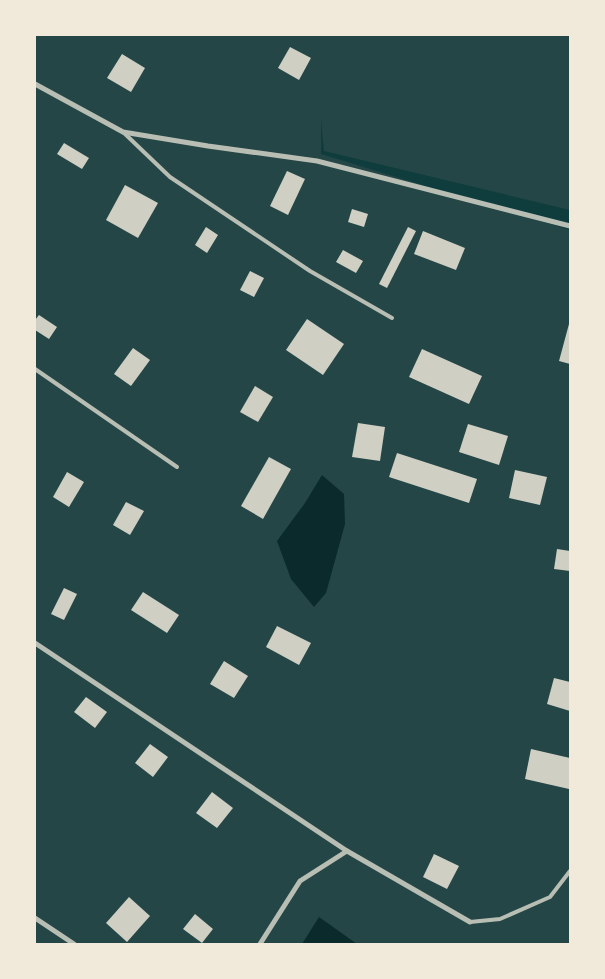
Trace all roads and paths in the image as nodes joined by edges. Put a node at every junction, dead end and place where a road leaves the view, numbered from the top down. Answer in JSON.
{"nodes":[{"id":1,"x":35,"y":84,"type":"edge"},
{"id":2,"x":123,"y":132,"type":"junction"},
{"id":3,"x":570,"y":226,"type":"edge"},
{"id":4,"x":392,"y":318,"type":"dead end"},
{"id":5,"x":35,"y":369,"type":"edge"},
{"id":6,"x":177,"y":467,"type":"dead end"},
{"id":7,"x":35,"y":643,"type":"edge"},
{"id":8,"x":348,"y":851,"type":"junction"},
{"id":9,"x":570,"y":871,"type":"edge"},
{"id":10,"x":35,"y":918,"type":"edge"},
{"id":11,"x":470,"y":922,"type":"joint"},
{"id":12,"x":74,"y":944,"type":"edge"},
{"id":13,"x":260,"y":944,"type":"edge"}],
"edges":[{"from":1,"to":2,"type":"street"},
{"from":2,"to":3,"type":"street"},
{"from":2,"to":4,"type":"lane"},
{"from":5,"to":6,"type":"lane"},
{"from":7,"to":8,"type":"street"},
{"from":8,"to":11,"type":"street"},
{"from":8,"to":13,"type":"street"},
{"from":9,"to":11,"type":"lane"},
{"from":10,"to":12,"type":"street"}]}
